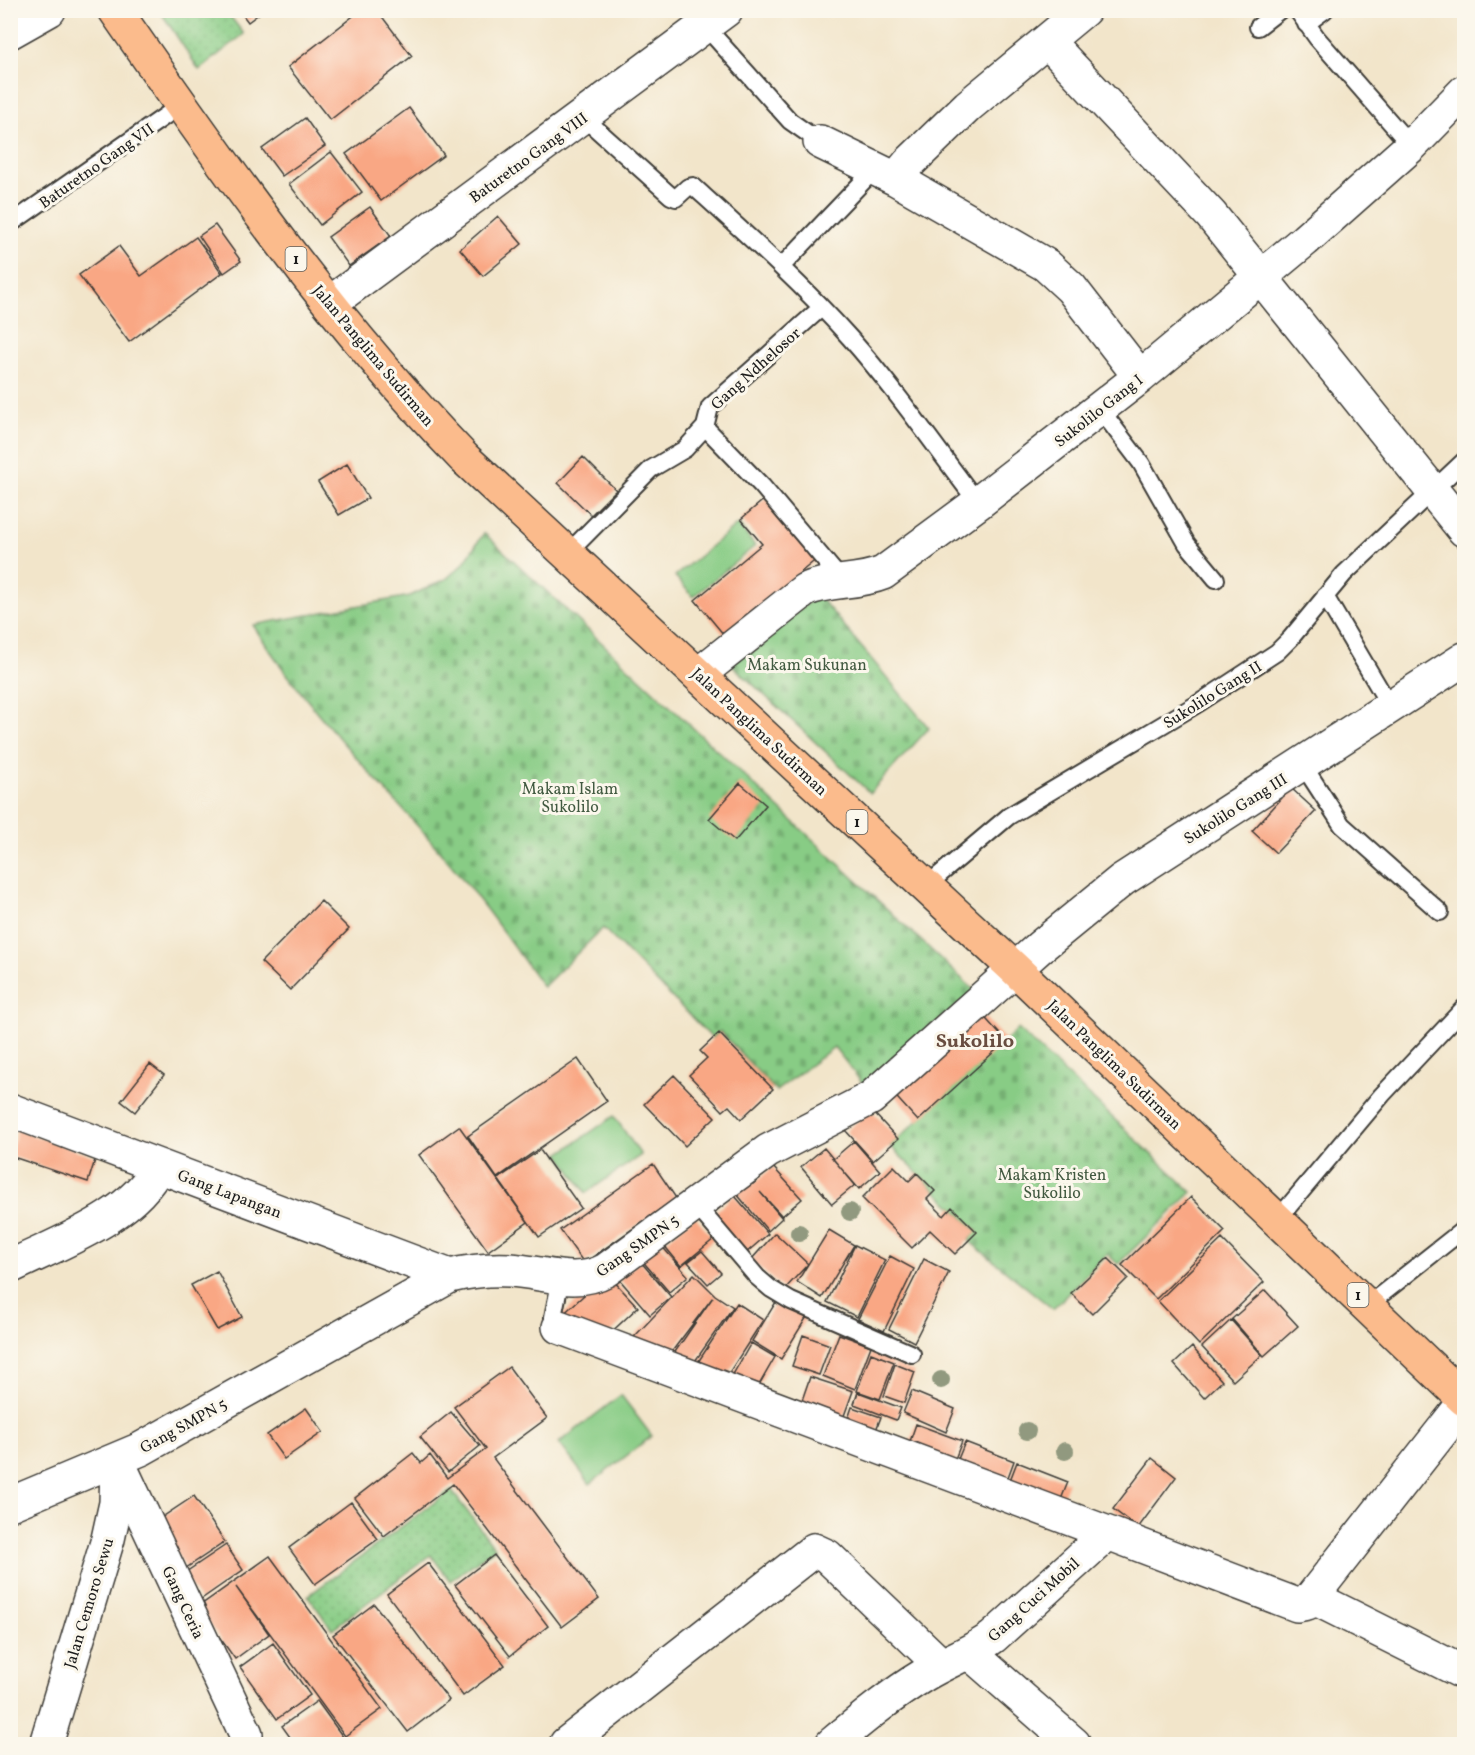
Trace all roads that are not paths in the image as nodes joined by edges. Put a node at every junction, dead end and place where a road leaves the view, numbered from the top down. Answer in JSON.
{"nodes":[{"id":1,"x":49,"y":10,"type":"edge"},
{"id":2,"x":115,"y":10,"type":"edge"},
{"id":3,"x":1084,"y":10,"type":"edge"},
{"id":4,"x":1280,"y":10,"type":"edge"},
{"id":5,"x":1325,"y":10,"type":"edge"},
{"id":6,"x":1301,"y":17,"type":"edge"},
{"id":7,"x":715,"y":18,"type":"edge"},
{"id":8,"x":1258,"y":27,"type":"dead end"},
{"id":9,"x":10,"y":32,"type":"edge"},
{"id":10,"x":1047,"y":41,"type":"junction"},
{"id":11,"x":1464,"y":92,"type":"edge"},
{"id":12,"x":181,"y":105,"type":"junction"},
{"id":13,"x":583,"y":117,"type":"junction"},
{"id":14,"x":819,"y":141,"type":"joint"},
{"id":15,"x":1412,"y":146,"type":"junction"},
{"id":16,"x":885,"y":174,"type":"junction"},
{"id":17,"x":10,"y":224,"type":"edge"},
{"id":18,"x":781,"y":267,"type":"junction"},
{"id":19,"x":1261,"y":277,"type":"junction"},
{"id":20,"x":330,"y":303,"type":"junction"},
{"id":21,"x":821,"y":308,"type":"junction"},
{"id":22,"x":1140,"y":377,"type":"junction"},
{"id":23,"x":1100,"y":409,"type":"junction"},
{"id":24,"x":705,"y":427,"type":"junction"},
{"id":25,"x":1464,"y":461,"type":"edge"},
{"id":26,"x":1434,"y":491,"type":"junction"},
{"id":27,"x":978,"y":503,"type":"junction"},
{"id":28,"x":1464,"y":530,"type":"edge"},
{"id":29,"x":568,"y":553,"type":"junction"},
{"id":30,"x":1216,"y":579,"type":"dead end"},
{"id":31,"x":843,"y":582,"type":"junction"},
{"id":32,"x":1325,"y":596,"type":"junction"},
{"id":33,"x":1464,"y":659,"type":"edge"},
{"id":34,"x":699,"y":674,"type":"junction"},
{"id":35,"x":1391,"y":708,"type":"junction"},
{"id":36,"x":1303,"y":765,"type":"junction"},
{"id":37,"x":926,"y":886,"type":"junction"},
{"id":38,"x":1440,"y":912,"type":"dead end"},
{"id":39,"x":1015,"y":969,"type":"junction"},
{"id":40,"x":1464,"y":1008,"type":"edge"},
{"id":41,"x":10,"y":1110,"type":"edge"},
{"id":42,"x":158,"y":1166,"type":"junction"},
{"id":43,"x":695,"y":1204,"type":"junction"},
{"id":44,"x":1278,"y":1219,"type":"junction"},
{"id":45,"x":1464,"y":1229,"type":"edge"},
{"id":46,"x":10,"y":1268,"type":"edge"},
{"id":47,"x":450,"y":1276,"type":"junction"},
{"id":48,"x":561,"y":1278,"type":"junction"},
{"id":49,"x":1368,"y":1305,"type":"junction"},
{"id":50,"x":559,"y":1327,"type":"joint"},
{"id":51,"x":912,"y":1354,"type":"dead end"},
{"id":52,"x":1464,"y":1401,"type":"edge"},
{"id":53,"x":117,"y":1460,"type":"junction"},
{"id":54,"x":10,"y":1504,"type":"edge"},
{"id":55,"x":1108,"y":1533,"type":"junction"},
{"id":56,"x":1312,"y":1597,"type":"junction"},
{"id":57,"x":955,"y":1659,"type":"junction"},
{"id":58,"x":1464,"y":1673,"type":"edge"},
{"id":59,"x":847,"y":1740,"type":"edge"},
{"id":60,"x":46,"y":1744,"type":"edge"},
{"id":61,"x":246,"y":1744,"type":"edge"},
{"id":62,"x":566,"y":1744,"type":"edge"},
{"id":63,"x":1074,"y":1744,"type":"edge"}],
"edges":[{"from":1,"to":9,"type":"street"},
{"from":2,"to":12,"type":"highway","name":"Jalan Panglima Sudirman","number":"1"},
{"from":3,"to":10,"type":"street"},
{"from":4,"to":8,"type":"lane"},
{"from":5,"to":6,"type":"lane"},
{"from":6,"to":15,"type":"lane"},
{"from":7,"to":13,"type":"street","name":"Baturetno Gang VIII"},
{"from":7,"to":14,"type":"lane"},
{"from":10,"to":16,"type":"street"},
{"from":10,"to":19,"type":"street"},
{"from":11,"to":15,"type":"street","name":"Sukolilo Gang I"},
{"from":12,"to":17,"type":"lane","name":"Baturetno Gang VII"},
{"from":12,"to":20,"type":"highway","name":"Jalan Panglima Sudirman","number":"1"},
{"from":13,"to":18,"type":"lane"},
{"from":13,"to":20,"type":"street","name":"Baturetno Gang VIII"},
{"from":14,"to":16,"type":"street"},
{"from":15,"to":19,"type":"street","name":"Sukolilo Gang I"},
{"from":16,"to":18,"type":"lane"},
{"from":16,"to":22,"type":"street"},
{"from":18,"to":21,"type":"lane"},
{"from":19,"to":22,"type":"street","name":"Sukolilo Gang I"},
{"from":19,"to":26,"type":"street"},
{"from":20,"to":29,"type":"highway","name":"Jalan Panglima Sudirman","number":"1"},
{"from":21,"to":24,"type":"lane","name":"Gang Ndhelosor"},
{"from":21,"to":27,"type":"lane"},
{"from":22,"to":23,"type":"street","name":"Sukolilo Gang I"},
{"from":23,"to":27,"type":"street","name":"Sukolilo Gang I"},
{"from":23,"to":30,"type":"lane"},
{"from":24,"to":29,"type":"lane","name":"Gang Ndhelosor"},
{"from":24,"to":31,"type":"lane"},
{"from":25,"to":26,"type":"lane","name":"Sukolilo Gang II"},
{"from":26,"to":28,"type":"street"},
{"from":26,"to":32,"type":"lane","name":"Sukolilo Gang II"},
{"from":27,"to":31,"type":"street","name":"Sukolilo Gang I"},
{"from":29,"to":34,"type":"highway","name":"Jalan Panglima Sudirman","number":"1"},
{"from":31,"to":34,"type":"street","name":"Sukolilo Gang I"},
{"from":32,"to":35,"type":"lane"},
{"from":32,"to":37,"type":"lane","name":"Sukolilo Gang II"},
{"from":33,"to":35,"type":"street","name":"Sukolilo Gang III"},
{"from":34,"to":37,"type":"highway","name":"Jalan Panglima Sudirman","number":"1"},
{"from":35,"to":36,"type":"street","name":"Sukolilo Gang III"},
{"from":36,"to":38,"type":"lane"},
{"from":36,"to":39,"type":"street","name":"Sukolilo Gang III"},
{"from":37,"to":39,"type":"highway","name":"Jalan Panglima Sudirman","number":"1"},
{"from":39,"to":43,"type":"street","name":"Gang SMPN 5"},
{"from":39,"to":44,"type":"highway","name":"Jalan Panglima Sudirman","number":"1"},
{"from":40,"to":44,"type":"lane"},
{"from":41,"to":42,"type":"street","name":"Gang Lapangan"},
{"from":42,"to":46,"type":"street"},
{"from":42,"to":47,"type":"street","name":"Gang Lapangan"},
{"from":43,"to":48,"type":"street","name":"Gang SMPN 5"},
{"from":43,"to":51,"type":"lane"},
{"from":44,"to":49,"type":"highway","name":"Jalan Panglima Sudirman","number":"1"},
{"from":45,"to":49,"type":"lane"},
{"from":47,"to":48,"type":"street","name":"Gang SMPN 5"},
{"from":47,"to":53,"type":"street","name":"Gang SMPN 5"},
{"from":48,"to":50,"type":"lane"},
{"from":49,"to":52,"type":"highway","name":"Jalan Panglima Sudirman","number":"1"},
{"from":50,"to":55,"type":"street"},
{"from":52,"to":56,"type":"street"},
{"from":53,"to":54,"type":"street","name":"Gang SMPN 5"},
{"from":53,"to":60,"type":"street","name":"Jalan Cemoro Sewu"},
{"from":53,"to":61,"type":"street","name":"Gang Ceria"},
{"from":55,"to":56,"type":"street"},
{"from":55,"to":57,"type":"street","name":"Gang Cuci Mobil"},
{"from":56,"to":58,"type":"street"},
{"from":57,"to":59,"type":"street","name":"Gang Cuci Mobil"},
{"from":57,"to":62,"type":"street"},
{"from":57,"to":63,"type":"street"}]}
